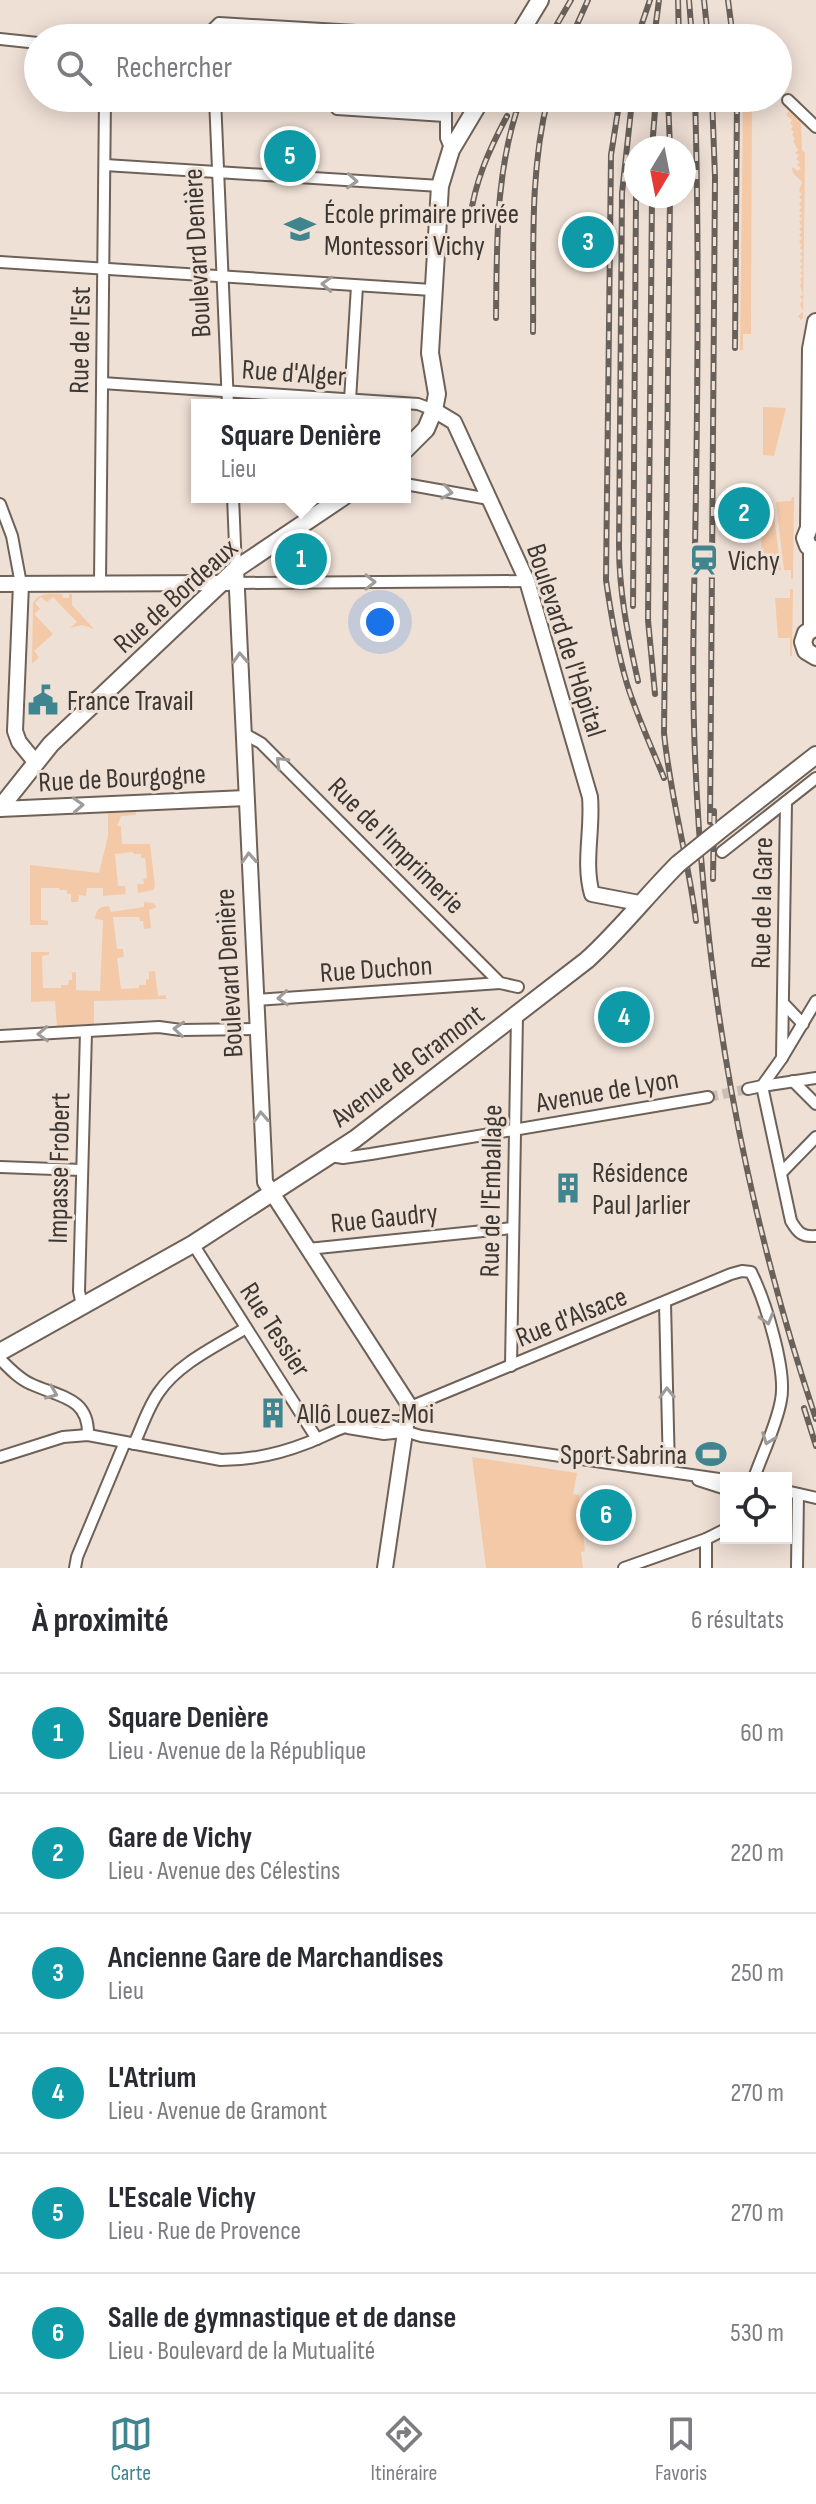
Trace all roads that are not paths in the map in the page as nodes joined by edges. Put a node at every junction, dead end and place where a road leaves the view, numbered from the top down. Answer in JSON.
{"nodes":[{"id":1,"x":540,"y":0,"type":"edge"},
{"id":2,"x":525,"y":24,"type":"edge"},
{"id":3,"x":0,"y":39,"type":"edge"},
{"id":4,"x":24,"y":42,"type":"edge"},
{"id":5,"x":792,"y":104,"type":"edge"},
{"id":6,"x":105,"y":112,"type":"edge"},
{"id":7,"x":216,"y":112,"type":"edge"},
{"id":8,"x":383,"y":112,"type":"edge"},
{"id":9,"x":445,"y":112,"type":"edge"},
{"id":10,"x":474,"y":112,"type":"edge"},
{"id":11,"x":445,"y":116,"type":"junction"},
{"id":12,"x":816,"y":127,"type":"edge"},
{"id":13,"x":451,"y":150,"type":"junction"},
{"id":14,"x":105,"y":165,"type":"junction"},
{"id":15,"x":218,"y":172,"type":"junction"},
{"id":16,"x":440,"y":186,"type":"junction"},
{"id":17,"x":0,"y":262,"type":"edge"},
{"id":18,"x":103,"y":269,"type":"junction"},
{"id":19,"x":223,"y":278,"type":"junction"},
{"id":20,"x":357,"y":286,"type":"junction"},
{"id":21,"x":432,"y":290,"type":"junction"},
{"id":22,"x":816,"y":322,"type":"edge"},
{"id":23,"x":102,"y":383,"type":"junction"},
{"id":24,"x":228,"y":392,"type":"junction"},
{"id":25,"x":228,"y":399,"type":"edge"},
{"id":26,"x":335,"y":399,"type":"edge"},
{"id":27,"x":350,"y":399,"type":"edge"},
{"id":28,"x":411,"y":404,"type":"edge"},
{"id":29,"x":434,"y":410,"type":"junction"},
{"id":30,"x":411,"y":444,"type":"edge"},
{"id":31,"x":411,"y":485,"type":"edge"},
{"id":32,"x":489,"y":499,"type":"junction"},
{"id":33,"x":233,"y":503,"type":"edge"},
{"id":34,"x":335,"y":503,"type":"edge"},
{"id":35,"x":0,"y":504,"type":"edge"},
{"id":36,"x":812,"y":519,"type":"edge"},
{"id":37,"x":814,"y":550,"type":"edge"},
{"id":38,"x":231,"y":579,"type":"junction"},
{"id":39,"x":527,"y":581,"type":"junction"},
{"id":40,"x":100,"y":582,"type":"junction"},
{"id":41,"x":0,"y":584,"type":"edge"},
{"id":42,"x":21,"y":584,"type":"junction"},
{"id":43,"x":814,"y":628,"type":"edge"},
{"id":44,"x":816,"y":657,"type":"edge"},
{"id":45,"x":243,"y":733,"type":"junction"},
{"id":46,"x":812,"y":756,"type":"edge"},
{"id":47,"x":33,"y":759,"type":"junction"},
{"id":48,"x":816,"y":778,"type":"edge"},
{"id":49,"x":0,"y":790,"type":"edge"},
{"id":50,"x":246,"y":798,"type":"junction"},
{"id":51,"x":786,"y":802,"type":"junction"},
{"id":52,"x":0,"y":808,"type":"edge"},
{"id":53,"x":722,"y":852,"type":"dead end"},
{"id":54,"x":639,"y":903,"type":"junction"},
{"id":55,"x":500,"y":983,"type":"junction"},
{"id":56,"x":518,"y":987,"type":"dead end"},
{"id":57,"x":256,"y":1000,"type":"junction"},
{"id":58,"x":816,"y":1001,"type":"edge"},
{"id":59,"x":784,"y":1004,"type":"junction"},
{"id":60,"x":517,"y":1016,"type":"junction"},
{"id":61,"x":803,"y":1024,"type":"junction"},
{"id":62,"x":257,"y":1029,"type":"junction"},
{"id":63,"x":86,"y":1032,"type":"junction"},
{"id":64,"x":0,"y":1036,"type":"edge"},
{"id":65,"x":782,"y":1058,"type":"junction"},
{"id":66,"x":816,"y":1078,"type":"edge"},
{"id":67,"x":793,"y":1081,"type":"junction"},
{"id":68,"x":762,"y":1086,"type":"junction"},
{"id":69,"x":748,"y":1089,"type":"tunnel mouth"},
{"id":70,"x":708,"y":1097,"type":"tunnel mouth"},
{"id":71,"x":816,"y":1104,"type":"edge"},
{"id":72,"x":514,"y":1130,"type":"junction"},
{"id":73,"x":816,"y":1137,"type":"edge"},
{"id":74,"x":355,"y":1139,"type":"junction"},
{"id":75,"x":371,"y":1154,"type":"junction"},
{"id":76,"x":329,"y":1156,"type":"junction"},
{"id":77,"x":0,"y":1167,"type":"edge"},
{"id":78,"x":82,"y":1170,"type":"junction"},
{"id":79,"x":781,"y":1173,"type":"junction"},
{"id":80,"x":272,"y":1193,"type":"junction"},
{"id":81,"x":513,"y":1228,"type":"junction"},
{"id":82,"x":816,"y":1236,"type":"edge"},
{"id":83,"x":193,"y":1244,"type":"junction"},
{"id":84,"x":308,"y":1249,"type":"junction"},
{"id":85,"x":665,"y":1303,"type":"junction"},
{"id":86,"x":82,"y":1306,"type":"junction"},
{"id":87,"x":246,"y":1328,"type":"junction"},
{"id":88,"x":0,"y":1352,"type":"edge"},
{"id":89,"x":0,"y":1359,"type":"edge"},
{"id":90,"x":511,"y":1366,"type":"junction"},
{"id":91,"x":409,"y":1405,"type":"junction"},
{"id":92,"x":405,"y":1432,"type":"junction"},
{"id":93,"x":88,"y":1435,"type":"junction"},
{"id":94,"x":317,"y":1439,"type":"junction"},
{"id":95,"x":130,"y":1443,"type":"junction"},
{"id":96,"x":0,"y":1457,"type":"edge"},
{"id":97,"x":669,"y":1471,"type":"junction"},
{"id":98,"x":756,"y":1472,"type":"edge"},
{"id":99,"x":720,"y":1479,"type":"edge"},
{"id":100,"x":720,"y":1487,"type":"edge"},
{"id":101,"x":794,"y":1498,"type":"edge"},
{"id":102,"x":816,"y":1499,"type":"edge"},
{"id":103,"x":720,"y":1530,"type":"edge"},
{"id":104,"x":706,"y":1539,"type":"junction"},
{"id":105,"x":75,"y":1568,"type":"edge"},
{"id":106,"x":385,"y":1568,"type":"edge"},
{"id":107,"x":624,"y":1568,"type":"edge"},
{"id":108,"x":706,"y":1568,"type":"edge"},
{"id":109,"x":797,"y":1568,"type":"edge"}],
"edges":[{"from":1,"to":2,"type":"main road"},
{"from":3,"to":4,"type":"street"},
{"from":5,"to":12,"type":"street"},
{"from":6,"to":14,"type":"street","name":"Rue de l'Est"},
{"from":7,"to":15,"type":"street","name":"Boulevard Denière"},
{"from":8,"to":11,"type":"street"},
{"from":9,"to":11,"type":"street"},
{"from":10,"to":13,"type":"main road"},
{"from":11,"to":13,"type":"street"},
{"from":13,"to":16,"type":"main road"},
{"from":14,"to":15,"type":"street"},
{"from":14,"to":18,"type":"street","name":"Rue de l'Est"},
{"from":15,"to":16,"type":"street","one_way":true},
{"from":15,"to":19,"type":"street","name":"Boulevard Denière"},
{"from":16,"to":21,"type":"main road"},
{"from":17,"to":18,"type":"street"},
{"from":18,"to":19,"type":"street"},
{"from":18,"to":23,"type":"street","name":"Rue de l'Est"},
{"from":20,"to":19,"type":"street","one_way":true},
{"from":19,"to":24,"type":"street","name":"Boulevard Denière"},
{"from":20,"to":21,"type":"street"},
{"from":20,"to":27,"type":"street"},
{"from":21,"to":29,"type":"main road"},
{"from":22,"to":36,"type":"main road"},
{"from":23,"to":24,"type":"street","name":"Rue d'Alger"},
{"from":23,"to":40,"type":"street","name":"Rue de l'Est"},
{"from":24,"to":25,"type":"street","name":"Boulevard Denière"},
{"from":24,"to":26,"type":"street","name":"Rue d'Alger"},
{"from":28,"to":29,"type":"street","name":"Rue d'Alger"},
{"from":29,"to":30,"type":"main road"},
{"from":29,"to":32,"type":"street","name":"Boulevard de l'Hôpital"},
{"from":31,"to":32,"type":"street","one_way":true},
{"from":32,"to":39,"type":"street","name":"Boulevard de l'Hôpital"},
{"from":33,"to":38,"type":"street","name":"Boulevard Denière"},
{"from":34,"to":38,"type":"main road","name":"Rue de Bordeaux"},
{"from":35,"to":42,"type":"street"},
{"from":36,"to":37,"type":"main road"},
{"from":37,"to":43,"type":"main road"},
{"from":38,"to":39,"type":"street","one_way":true},
{"from":38,"to":40,"type":"street"},
{"from":45,"to":38,"type":"street","name":"Boulevard Denière","one_way":true},
{"from":38,"to":47,"type":"main road","name":"Rue de Bordeaux"},
{"from":39,"to":54,"type":"street","name":"Boulevard de l'Hôpital"},
{"from":40,"to":42,"type":"street"},
{"from":41,"to":42,"type":"street"},
{"from":42,"to":47,"type":"street"},
{"from":43,"to":44,"type":"main road"},
{"from":45,"to":50,"type":"street","name":"Boulevard Denière"},
{"from":55,"to":45,"type":"street","name":"Rue de l'Imprimerie","one_way":true},
{"from":46,"to":54,"type":"main road","name":"Avenue de Gramont","bridge":true},
{"from":47,"to":49,"type":"main road"},
{"from":47,"to":52,"type":"main road"},
{"from":48,"to":51,"type":"street"},
{"from":52,"to":50,"type":"street","name":"Rue de Bourgogne","one_way":true},
{"from":57,"to":50,"type":"street","name":"Boulevard Denière","one_way":true},
{"from":51,"to":53,"type":"street"},
{"from":51,"to":59,"type":"street","name":"Rue de la Gare"},
{"from":54,"to":60,"type":"main road","name":"Avenue de Gramont"},
{"from":55,"to":56,"type":"street"},
{"from":55,"to":57,"type":"street","name":"Rue Duchon","one_way":true},
{"from":57,"to":62,"type":"street","name":"Boulevard Denière"},
{"from":58,"to":61,"type":"street"},
{"from":59,"to":61,"type":"street","name":"Rue de la Gare"},
{"from":59,"to":65,"type":"street","name":"Rue de la Gare"},
{"from":60,"to":72,"type":"street","name":"Rue de l'Emballage"},
{"from":60,"to":74,"type":"main road","name":"Avenue de Gramont"},
{"from":61,"to":65,"type":"street"},
{"from":62,"to":63,"type":"street","one_way":true},
{"from":80,"to":62,"type":"street","name":"Boulevard Denière","one_way":true},
{"from":63,"to":64,"type":"street","one_way":true},
{"from":63,"to":78,"type":"street","name":"Impasse Frobert"},
{"from":65,"to":68,"type":"street"},
{"from":66,"to":67,"type":"street"},
{"from":67,"to":68,"type":"street"},
{"from":67,"to":71,"type":"street"},
{"from":68,"to":69,"type":"street"},
{"from":68,"to":79,"type":"street"},
{"from":70,"to":72,"type":"street","name":"Avenue de Lyon"},
{"from":72,"to":75,"type":"street","name":"Avenue de Lyon"},
{"from":72,"to":81,"type":"street","name":"Rue de l'Emballage"},
{"from":73,"to":79,"type":"street"},
{"from":74,"to":75,"type":"street"},
{"from":74,"to":76,"type":"main road","name":"Avenue de Gramont"},
{"from":75,"to":76,"type":"street","name":"Avenue de Lyon"},
{"from":76,"to":80,"type":"main road","name":"Avenue de Gramont"},
{"from":77,"to":78,"type":"street"},
{"from":78,"to":86,"type":"street","name":"Impasse Frobert"},
{"from":79,"to":82,"type":"street"},
{"from":80,"to":83,"type":"main road","name":"Avenue de Gramont"},
{"from":80,"to":84,"type":"street","name":"Boulevard Denière"},
{"from":81,"to":84,"type":"street","name":"Rue Gaudry"},
{"from":81,"to":90,"type":"street","name":"Rue de l'Emballage"},
{"from":83,"to":86,"type":"main road","name":"Avenue de Gramont"},
{"from":83,"to":87,"type":"street","name":"Rue Tessier"},
{"from":84,"to":91,"type":"street","name":"Boulevard Denière"},
{"from":85,"to":90,"type":"street","name":"Rue d'Alsace"},
{"from":97,"to":85,"type":"street","one_way":true},
{"from":85,"to":98,"type":"street","name":"Rue d'Alsace","one_way":true},
{"from":86,"to":88,"type":"main road","name":"Avenue de Gramont"},
{"from":87,"to":94,"type":"street","name":"Rue Tessier"},
{"from":87,"to":95,"type":"street"},
{"from":89,"to":93,"type":"street","one_way":true},
{"from":90,"to":91,"type":"street","name":"Rue d'Alsace"},
{"from":91,"to":92,"type":"street"},
{"from":92,"to":94,"type":"street"},
{"from":92,"to":97,"type":"street"},
{"from":92,"to":106,"type":"street"},
{"from":93,"to":95,"type":"street"},
{"from":93,"to":96,"type":"street"},
{"from":94,"to":95,"type":"street"},
{"from":95,"to":105,"type":"street"},
{"from":97,"to":99,"type":"street"},
{"from":97,"to":100,"type":"street"},
{"from":101,"to":102,"type":"street"},
{"from":101,"to":109,"type":"street"},
{"from":103,"to":104,"type":"street"},
{"from":104,"to":107,"type":"street"},
{"from":104,"to":108,"type":"street"}]}
